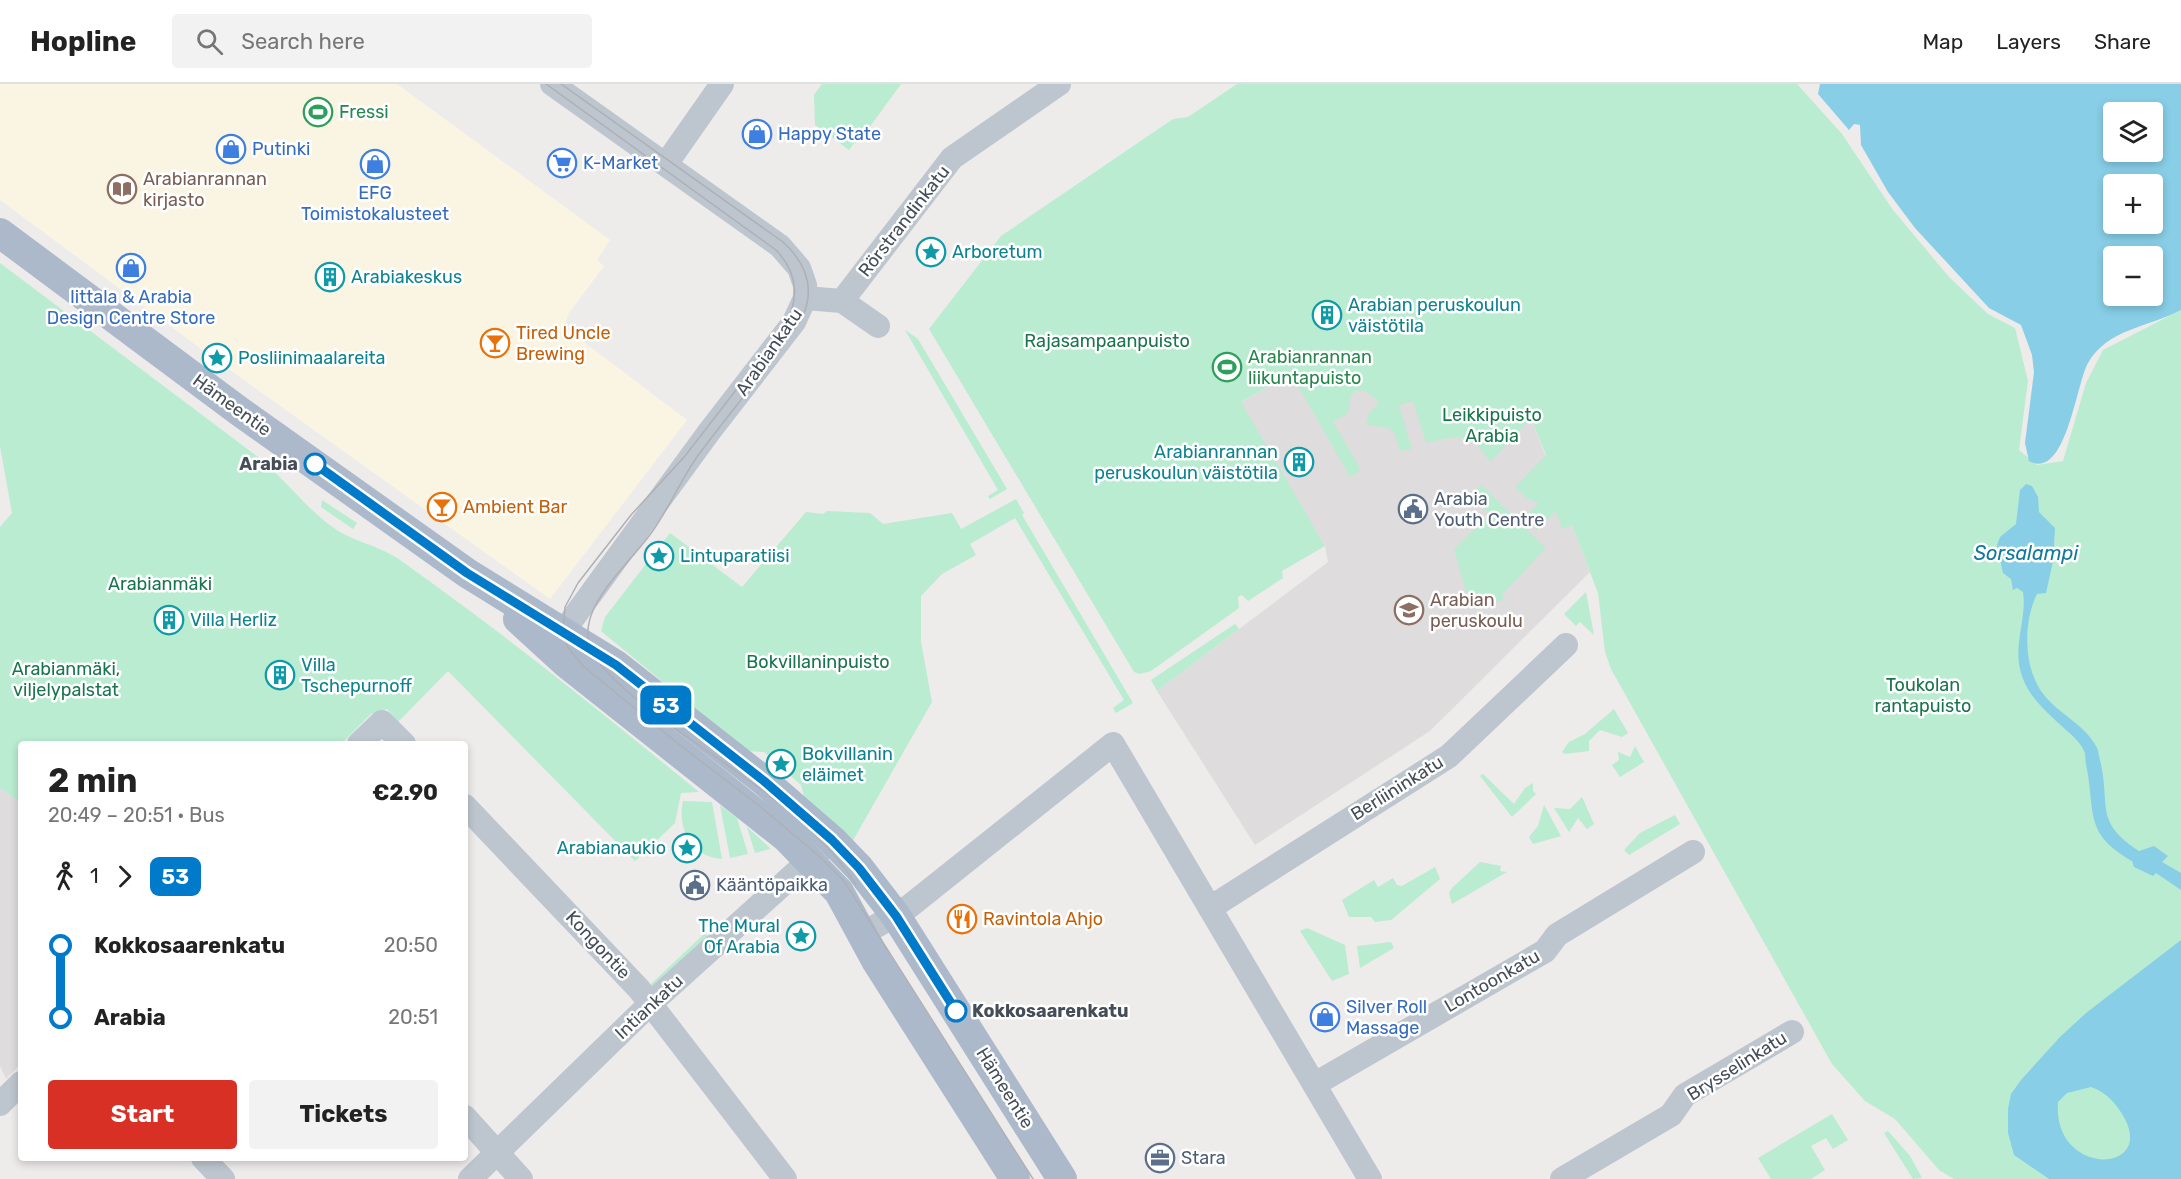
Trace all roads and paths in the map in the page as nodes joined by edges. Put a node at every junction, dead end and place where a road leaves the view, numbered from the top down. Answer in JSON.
{"nodes":[{"id":1,"x":552,"y":84,"type":"edge"},
{"id":2,"x":722,"y":84,"type":"edge"},
{"id":3,"x":1059,"y":84,"type":"edge"},
{"id":4,"x":666,"y":164,"type":"junction"},
{"id":5,"x":0,"y":233,"type":"edge"},
{"id":6,"x":805,"y":298,"type":"junction"},
{"id":7,"x":842,"y":301,"type":"junction"},
{"id":8,"x":878,"y":326,"type":"dead end"},
{"id":9,"x":557,"y":640,"type":"junction"},
{"id":10,"x":1566,"y":645,"type":"dead end"},
{"id":11,"x":362,"y":741,"type":"edge"},
{"id":12,"x":401,"y":741,"type":"edge"},
{"id":13,"x":468,"y":809,"type":"edge"},
{"id":14,"x":821,"y":850,"type":"junction"},
{"id":15,"x":1694,"y":852,"type":"dead end"},
{"id":16,"x":1210,"y":908,"type":"junction"},
{"id":17,"x":896,"y":916,"type":"junction"},
{"id":18,"x":864,"y":933,"type":"junction"},
{"id":19,"x":650,"y":1004,"type":"junction"},
{"id":20,"x":1792,"y":1032,"type":"dead end"},
{"id":21,"x":1316,"y":1084,"type":"junction"},
{"id":22,"x":18,"y":1086,"type":"edge"},
{"id":23,"x":0,"y":1104,"type":"edge"},
{"id":24,"x":468,"y":1120,"type":"edge"},
{"id":25,"x":497,"y":1153,"type":"junction"},
{"id":26,"x":206,"y":1161,"type":"edge"},
{"id":27,"x":223,"y":1179,"type":"edge"},
{"id":28,"x":470,"y":1179,"type":"edge"},
{"id":29,"x":521,"y":1179,"type":"edge"},
{"id":30,"x":785,"y":1179,"type":"edge"},
{"id":31,"x":1015,"y":1179,"type":"edge"},
{"id":32,"x":1062,"y":1179,"type":"edge"},
{"id":33,"x":1370,"y":1179,"type":"edge"},
{"id":34,"x":1562,"y":1179,"type":"edge"}],
"edges":[{"from":1,"to":4,"type":"street","name":"Arabiankatu"},
{"from":2,"to":4,"type":"street"},
{"from":3,"to":7,"type":"street","name":"Rörstrandinkatu"},
{"from":4,"to":6,"type":"street","name":"Arabiankatu"},
{"from":5,"to":9,"type":"main road","name":"Hämeentie"},
{"from":6,"to":7,"type":"street"},
{"from":6,"to":9,"type":"street","name":"Arabiankatu"},
{"from":7,"to":8,"type":"street"},
{"from":9,"to":14,"type":"main road","name":"Hämeentie"},
{"from":10,"to":16,"type":"street","name":"Berliininkatu"},
{"from":11,"to":12,"type":"street"},
{"from":13,"to":19,"type":"street","name":"Kongontie"},
{"from":14,"to":17,"type":"main road","name":"Hämeentie"},
{"from":14,"to":18,"type":"main road","name":"Hämeentie"},
{"from":14,"to":19,"type":"street","name":"Intiankatu"},
{"from":15,"to":21,"type":"street","name":"Lontoonkatu"},
{"from":16,"to":17,"type":"street"},
{"from":16,"to":21,"type":"street"},
{"from":17,"to":18,"type":"street"},
{"from":17,"to":32,"type":"main road","name":"Hämeentie"},
{"from":18,"to":31,"type":"main road","name":"Hämeentie"},
{"from":19,"to":25,"type":"street","name":"Intiankatu"},
{"from":19,"to":30,"type":"street","name":"Kongontie"},
{"from":20,"to":34,"type":"street","name":"Brysselinkatu"},
{"from":21,"to":33,"type":"street"},
{"from":22,"to":23,"type":"street"},
{"from":24,"to":25,"type":"street"},
{"from":25,"to":28,"type":"street","name":"Intiankatu"},
{"from":25,"to":29,"type":"street"},
{"from":26,"to":27,"type":"street"}]}
